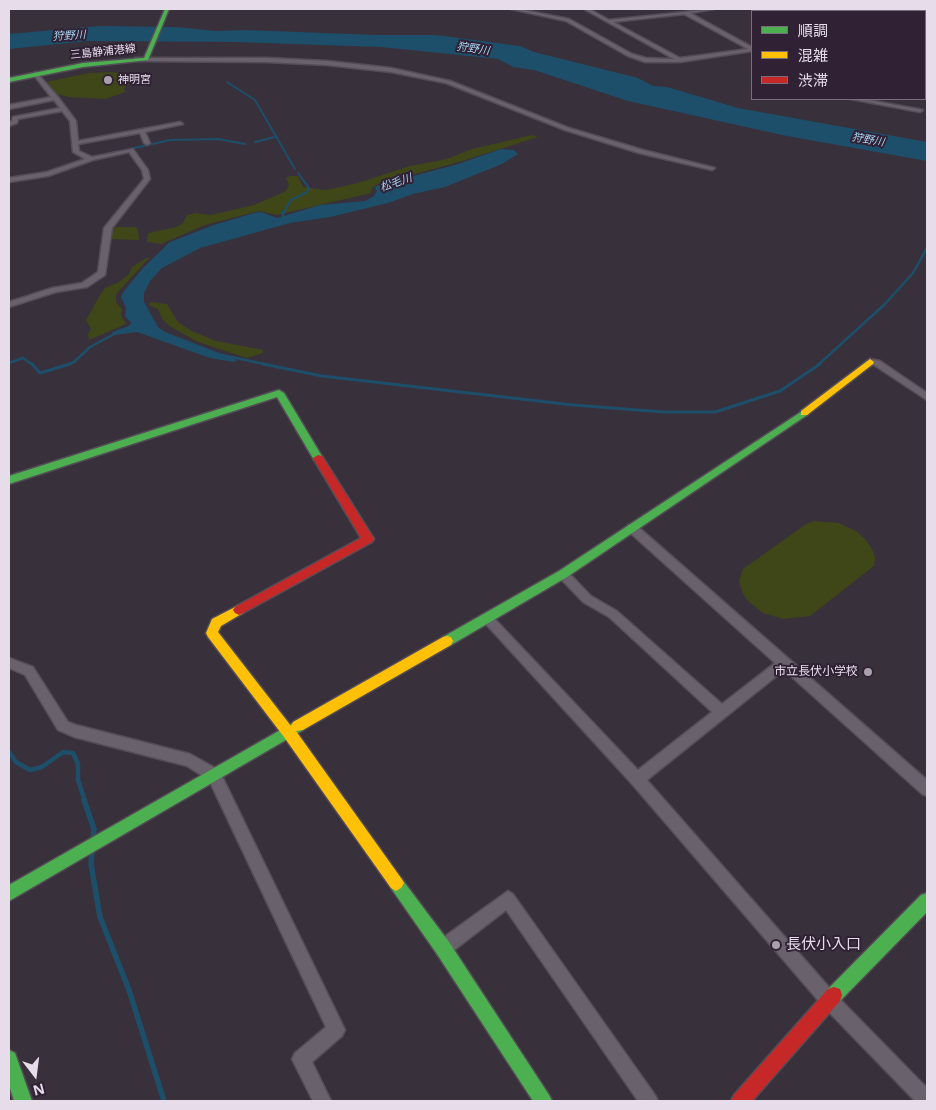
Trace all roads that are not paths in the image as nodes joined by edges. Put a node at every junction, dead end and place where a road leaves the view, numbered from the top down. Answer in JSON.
{"nodes":[{"id":1,"x":167,"y":9,"type":"edge"},
{"id":2,"x":513,"y":9,"type":"edge"},
{"id":3,"x":586,"y":9,"type":"edge"},
{"id":4,"x":679,"y":9,"type":"edge"},
{"id":5,"x":712,"y":9,"type":"edge"},
{"id":6,"x":551,"y":10,"type":"edge"},
{"id":7,"x":535,"y":12,"type":"junction"},
{"id":8,"x":684,"y":12,"type":"junction"},
{"id":9,"x":608,"y":21,"type":"junction"},
{"id":10,"x":751,"y":49,"type":"edge"},
{"id":11,"x":751,"y":50,"type":"edge"},
{"id":12,"x":120,"y":59,"type":"dead end"},
{"id":13,"x":147,"y":59,"type":"junction"},
{"id":14,"x":680,"y":60,"type":"junction"},
{"id":15,"x":36,"y":74,"type":"junction"},
{"id":16,"x":9,"y":80,"type":"edge"},
{"id":17,"x":56,"y":98,"type":"junction"},
{"id":18,"x":860,"y":100,"type":"edge"},
{"id":19,"x":9,"y":107,"type":"edge"},
{"id":20,"x":64,"y":109,"type":"junction"},
{"id":21,"x":920,"y":110,"type":"dead end"},
{"id":22,"x":9,"y":124,"type":"edge"},
{"id":23,"x":180,"y":124,"type":"dead end"},
{"id":24,"x":142,"y":130,"type":"junction"},
{"id":25,"x":75,"y":143,"type":"junction"},
{"id":26,"x":147,"y":143,"type":"dead end"},
{"id":27,"x":91,"y":159,"type":"junction"},
{"id":28,"x":712,"y":168,"type":"dead end"},
{"id":29,"x":9,"y":180,"type":"edge"},
{"id":30,"x":9,"y":305,"type":"edge"},
{"id":31,"x":927,"y":397,"type":"edge"},
{"id":32,"x":9,"y":480,"type":"edge"},
{"id":33,"x":632,"y":528,"type":"junction"},
{"id":34,"x":563,"y":574,"type":"junction"},
{"id":35,"x":488,"y":620,"type":"junction"},
{"id":36,"x":9,"y":663,"type":"edge"},
{"id":37,"x":784,"y":663,"type":"junction"},
{"id":38,"x":722,"y":712,"type":"junction"},
{"id":39,"x":290,"y":733,"type":"junction"},
{"id":40,"x":214,"y":775,"type":"junction"},
{"id":41,"x":637,"y":779,"type":"junction"},
{"id":42,"x":927,"y":788,"type":"edge"},
{"id":43,"x":9,"y":893,"type":"edge"},
{"id":44,"x":927,"y":900,"type":"edge"},
{"id":45,"x":443,"y":948,"type":"junction"},
{"id":46,"x":830,"y":1000,"type":"junction"},
{"id":47,"x":9,"y":1059,"type":"edge"},
{"id":48,"x":23,"y":1101,"type":"edge"},
{"id":49,"x":322,"y":1101,"type":"edge"},
{"id":50,"x":543,"y":1101,"type":"edge"},
{"id":51,"x":649,"y":1101,"type":"edge"},
{"id":52,"x":740,"y":1101,"type":"edge"},
{"id":53,"x":927,"y":1101,"type":"edge"}],
"edges":[{"from":1,"to":13,"type":"street","name":"三島静浦港線"},
{"from":2,"to":7,"type":"street"},
{"from":3,"to":9,"type":"street"},
{"from":4,"to":8,"type":"street"},
{"from":5,"to":8,"type":"street"},
{"from":6,"to":7,"type":"street"},
{"from":7,"to":14,"type":"street"},
{"from":8,"to":9,"type":"street"},
{"from":8,"to":10,"type":"street"},
{"from":9,"to":14,"type":"street"},
{"from":11,"to":14,"type":"street"},
{"from":12,"to":13,"type":"street"},
{"from":13,"to":15,"type":"street","name":"三島静浦港線"},
{"from":13,"to":28,"type":"street"},
{"from":15,"to":16,"type":"street","name":"三島静浦港線"},
{"from":15,"to":17,"type":"street"},
{"from":17,"to":19,"type":"street"},
{"from":17,"to":20,"type":"street"},
{"from":18,"to":21,"type":"street"},
{"from":20,"to":22,"type":"street"},
{"from":20,"to":25,"type":"street"},
{"from":23,"to":24,"type":"street"},
{"from":24,"to":25,"type":"street"},
{"from":24,"to":26,"type":"street"},
{"from":25,"to":27,"type":"street"},
{"from":27,"to":29,"type":"street"},
{"from":27,"to":30,"type":"street"},
{"from":31,"to":33,"type":"street"},
{"from":32,"to":39,"type":"street"},
{"from":33,"to":34,"type":"street"},
{"from":33,"to":37,"type":"street"},
{"from":34,"to":35,"type":"street"},
{"from":34,"to":38,"type":"street"},
{"from":35,"to":39,"type":"street"},
{"from":35,"to":41,"type":"street"},
{"from":36,"to":40,"type":"street"},
{"from":37,"to":38,"type":"street"},
{"from":37,"to":42,"type":"street"},
{"from":38,"to":41,"type":"street"},
{"from":39,"to":40,"type":"street"},
{"from":39,"to":45,"type":"street"},
{"from":40,"to":43,"type":"street"},
{"from":40,"to":49,"type":"street"},
{"from":41,"to":46,"type":"street"},
{"from":44,"to":46,"type":"street"},
{"from":45,"to":50,"type":"street"},
{"from":45,"to":51,"type":"street"},
{"from":46,"to":52,"type":"street"},
{"from":46,"to":53,"type":"street"},
{"from":47,"to":48,"type":"street"}]}
